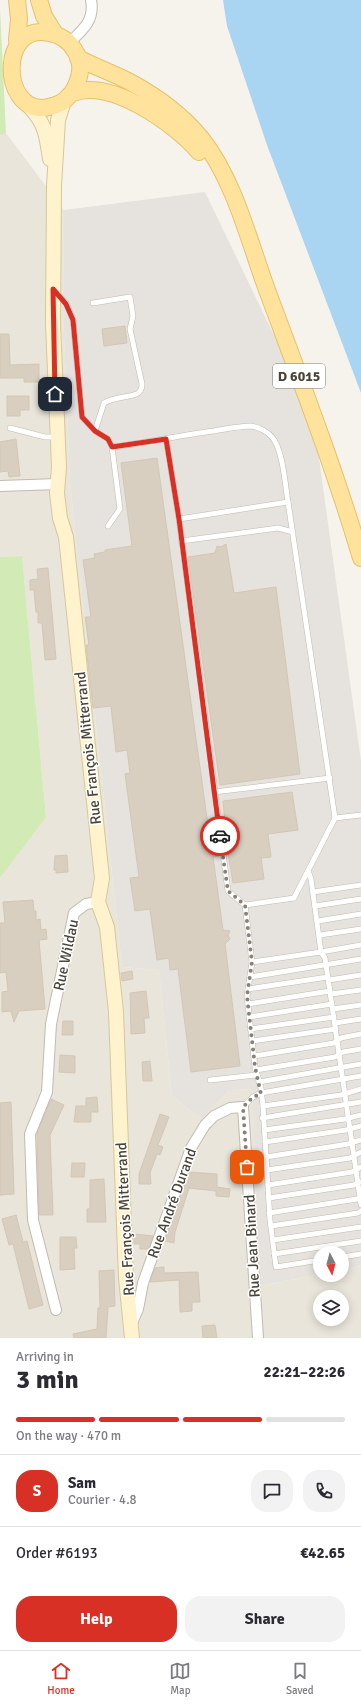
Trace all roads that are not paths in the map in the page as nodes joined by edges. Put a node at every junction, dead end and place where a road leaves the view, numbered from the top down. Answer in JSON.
{"nodes":[{"id":1,"x":17,"y":0,"type":"edge"},
{"id":2,"x":39,"y":0,"type":"edge"},
{"id":3,"x":91,"y":0,"type":"edge"},
{"id":4,"x":55,"y":34,"type":"junction"},
{"id":5,"x":17,"y":40,"type":"junction"},
{"id":6,"x":69,"y":43,"type":"junction"},
{"id":7,"x":78,"y":58,"type":"junction"},
{"id":8,"x":68,"y":97,"type":"junction"},
{"id":9,"x":27,"y":104,"type":"junction"},
{"id":10,"x":54,"y":186,"type":"junction"},
{"id":11,"x":233,"y":196,"type":"junction"},
{"id":12,"x":53,"y":289,"type":"junction"},
{"id":13,"x":93,"y":303,"type":"dead end"},
{"id":14,"x":10,"y":428,"type":"dead end"},
{"id":15,"x":95,"y":431,"type":"junction"},
{"id":16,"x":57,"y":437,"type":"junction"},
{"id":17,"x":166,"y":439,"type":"junction"},
{"id":18,"x":112,"y":447,"type":"junction"},
{"id":19,"x":58,"y":484,"type":"junction"},
{"id":20,"x":0,"y":486,"type":"edge"},
{"id":21,"x":288,"y":502,"type":"junction"},
{"id":22,"x":179,"y":519,"type":"junction"},
{"id":23,"x":108,"y":526,"type":"dead end"},
{"id":24,"x":293,"y":532,"type":"junction"},
{"id":25,"x":181,"y":541,"type":"junction"},
{"id":26,"x":361,"y":558,"type":"edge"},
{"id":27,"x":330,"y":778,"type":"junction"},
{"id":28,"x":214,"y":792,"type":"junction"},
{"id":29,"x":361,"y":815,"type":"edge"},
{"id":30,"x":335,"y":818,"type":"junction"},
{"id":31,"x":308,"y":871,"type":"junction"},
{"id":32,"x":361,"y":885,"type":"edge"},
{"id":33,"x":313,"y":892,"type":"junction"},
{"id":34,"x":361,"y":899,"type":"edge"},
{"id":35,"x":98,"y":902,"type":"junction"},
{"id":36,"x":245,"y":905,"type":"junction"},
{"id":37,"x":315,"y":906,"type":"junction"},
{"id":38,"x":361,"y":914,"type":"edge"},
{"id":39,"x":318,"y":921,"type":"junction"},
{"id":40,"x":361,"y":929,"type":"edge"},
{"id":41,"x":320,"y":935,"type":"junction"},
{"id":42,"x":361,"y":945,"type":"edge"},
{"id":43,"x":321,"y":952,"type":"junction"},
{"id":44,"x":361,"y":960,"type":"edge"},
{"id":45,"x":252,"y":962,"type":"junction"},
{"id":46,"x":327,"y":965,"type":"junction"},
{"id":47,"x":361,"y":975,"type":"edge"},
{"id":48,"x":250,"y":977,"type":"junction"},
{"id":49,"x":328,"y":978,"type":"junction"},
{"id":50,"x":248,"y":989,"type":"junction"},
{"id":51,"x":361,"y":990,"type":"edge"},
{"id":52,"x":331,"y":993,"type":"junction"},
{"id":53,"x":248,"y":1004,"type":"junction"},
{"id":54,"x":361,"y":1005,"type":"edge"},
{"id":55,"x":333,"y":1006,"type":"junction"},
{"id":56,"x":334,"y":1016,"type":"junction"},
{"id":57,"x":249,"y":1017,"type":"junction"},
{"id":58,"x":361,"y":1019,"type":"edge"},
{"id":59,"x":335,"y":1023,"type":"junction"},
{"id":60,"x":250,"y":1029,"type":"junction"},
{"id":61,"x":336,"y":1029,"type":"junction"},
{"id":62,"x":361,"y":1034,"type":"edge"},
{"id":63,"x":337,"y":1040,"type":"junction"},
{"id":64,"x":252,"y":1041,"type":"junction"},
{"id":65,"x":361,"y":1049,"type":"edge"},
{"id":66,"x":340,"y":1055,"type":"junction"},
{"id":67,"x":254,"y":1056,"type":"junction"},
{"id":68,"x":361,"y":1064,"type":"edge"},
{"id":69,"x":341,"y":1068,"type":"junction"},
{"id":70,"x":256,"y":1072,"type":"junction"},
{"id":71,"x":361,"y":1076,"type":"edge"},
{"id":72,"x":210,"y":1080,"type":"dead end"},
{"id":73,"x":343,"y":1080,"type":"junction"},
{"id":74,"x":259,"y":1082,"type":"junction"},
{"id":75,"x":361,"y":1089,"type":"edge"},
{"id":76,"x":345,"y":1093,"type":"junction"},
{"id":77,"x":261,"y":1094,"type":"junction"},
{"id":78,"x":361,"y":1102,"type":"edge"},
{"id":79,"x":347,"y":1105,"type":"junction"},
{"id":80,"x":263,"y":1106,"type":"junction"},
{"id":81,"x":243,"y":1107,"type":"junction"},
{"id":82,"x":361,"y":1114,"type":"edge"},
{"id":83,"x":262,"y":1118,"type":"junction"},
{"id":84,"x":348,"y":1118,"type":"junction"},
{"id":85,"x":361,"y":1126,"type":"edge"},
{"id":86,"x":350,"y":1128,"type":"junction"},
{"id":87,"x":264,"y":1130,"type":"junction"},
{"id":88,"x":361,"y":1140,"type":"edge"},
{"id":89,"x":265,"y":1142,"type":"junction"},
{"id":90,"x":352,"y":1143,"type":"junction"},
{"id":91,"x":361,"y":1152,"type":"edge"},
{"id":92,"x":354,"y":1156,"type":"junction"},
{"id":93,"x":266,"y":1157,"type":"junction"},
{"id":94,"x":358,"y":1168,"type":"edge"},
{"id":95,"x":267,"y":1170,"type":"junction"},
{"id":96,"x":359,"y":1182,"type":"edge"},
{"id":97,"x":268,"y":1185,"type":"junction"},
{"id":98,"x":360,"y":1197,"type":"edge"},
{"id":99,"x":268,"y":1198,"type":"junction"},
{"id":100,"x":361,"y":1205,"type":"edge"},
{"id":101,"x":361,"y":1211,"type":"edge"},
{"id":102,"x":269,"y":1213,"type":"junction"},
{"id":103,"x":271,"y":1226,"type":"junction"},
{"id":104,"x":361,"y":1227,"type":"edge"},
{"id":105,"x":272,"y":1240,"type":"junction"},
{"id":106,"x":361,"y":1241,"type":"edge"},
{"id":107,"x":274,"y":1254,"type":"junction"},
{"id":108,"x":361,"y":1254,"type":"edge"},
{"id":109,"x":349,"y":1256,"type":"edge"},
{"id":110,"x":313,"y":1261,"type":"edge"},
{"id":111,"x":56,"y":1310,"type":"dead end"},
{"id":112,"x":132,"y":1332,"type":"edge"},
{"id":113,"x":258,"y":1338,"type":"edge"}],
"edges":[{"from":1,"to":5,"type":"main road"},
{"from":2,"to":4,"type":"main road"},
{"from":3,"to":6,"type":"street"},
{"from":4,"to":5,"type":"main road"},
{"from":4,"to":6,"type":"main road"},
{"from":5,"to":9,"type":"main road"},
{"from":6,"to":7,"type":"main road"},
{"from":7,"to":8,"type":"main road"},
{"from":7,"to":11,"type":"main road","number":"D 6015"},
{"from":8,"to":9,"type":"main road"},
{"from":8,"to":10,"type":"street"},
{"from":8,"to":11,"type":"main road","number":"D 6015"},
{"from":9,"to":10,"type":"street"},
{"from":10,"to":12,"type":"street","name":"Rue François Mitterrand"},
{"from":11,"to":26,"type":"main road","number":"D 6015"},
{"from":12,"to":15,"type":"lane"},
{"from":12,"to":16,"type":"street","name":"Rue François Mitterrand"},
{"from":13,"to":15,"type":"lane"},
{"from":14,"to":16,"type":"lane"},
{"from":15,"to":18,"type":"lane"},
{"from":16,"to":19,"type":"street","name":"Rue François Mitterrand"},
{"from":17,"to":18,"type":"lane"},
{"from":17,"to":21,"type":"lane"},
{"from":17,"to":22,"type":"lane"},
{"from":18,"to":23,"type":"lane"},
{"from":19,"to":20,"type":"street"},
{"from":19,"to":35,"type":"street","name":"Rue François Mitterrand"},
{"from":21,"to":22,"type":"lane"},
{"from":21,"to":24,"type":"lane"},
{"from":22,"to":25,"type":"lane"},
{"from":24,"to":25,"type":"lane"},
{"from":24,"to":27,"type":"lane"},
{"from":25,"to":28,"type":"lane"},
{"from":27,"to":28,"type":"lane"},
{"from":27,"to":30,"type":"lane"},
{"from":28,"to":36,"type":"lane"},
{"from":29,"to":30,"type":"lane"},
{"from":30,"to":31,"type":"lane"},
{"from":31,"to":33,"type":"lane"},
{"from":31,"to":36,"type":"lane"},
{"from":32,"to":33,"type":"lane"},
{"from":33,"to":37,"type":"lane"},
{"from":34,"to":37,"type":"lane"},
{"from":35,"to":111,"type":"street","name":"Rue Wildau"},
{"from":35,"to":112,"type":"street","name":"Rue François Mitterrand"},
{"from":36,"to":45,"type":"lane"},
{"from":37,"to":39,"type":"lane"},
{"from":38,"to":39,"type":"lane"},
{"from":39,"to":41,"type":"lane"},
{"from":40,"to":41,"type":"lane"},
{"from":41,"to":43,"type":"lane"},
{"from":42,"to":43,"type":"lane"},
{"from":43,"to":45,"type":"lane"},
{"from":43,"to":46,"type":"lane"},
{"from":44,"to":46,"type":"lane"},
{"from":45,"to":48,"type":"lane"},
{"from":46,"to":48,"type":"lane"},
{"from":46,"to":49,"type":"lane"},
{"from":47,"to":49,"type":"lane"},
{"from":48,"to":50,"type":"lane"},
{"from":49,"to":50,"type":"lane"},
{"from":49,"to":52,"type":"lane"},
{"from":50,"to":53,"type":"lane"},
{"from":51,"to":52,"type":"lane"},
{"from":52,"to":53,"type":"lane"},
{"from":52,"to":55,"type":"lane"},
{"from":53,"to":57,"type":"lane"},
{"from":54,"to":55,"type":"lane"},
{"from":55,"to":56,"type":"lane"},
{"from":55,"to":57,"type":"lane"},
{"from":56,"to":59,"type":"lane"},
{"from":56,"to":60,"type":"lane"},
{"from":57,"to":60,"type":"lane"},
{"from":58,"to":59,"type":"lane"},
{"from":59,"to":61,"type":"lane"},
{"from":60,"to":64,"type":"lane"},
{"from":61,"to":63,"type":"lane"},
{"from":61,"to":64,"type":"lane"},
{"from":62,"to":63,"type":"lane"},
{"from":63,"to":66,"type":"lane"},
{"from":63,"to":67,"type":"lane"},
{"from":64,"to":67,"type":"lane"},
{"from":65,"to":66,"type":"lane"},
{"from":66,"to":69,"type":"lane"},
{"from":66,"to":70,"type":"lane"},
{"from":67,"to":70,"type":"lane"},
{"from":68,"to":69,"type":"lane"},
{"from":69,"to":73,"type":"lane"},
{"from":69,"to":74,"type":"lane"},
{"from":70,"to":72,"type":"lane"},
{"from":70,"to":74,"type":"lane"},
{"from":71,"to":73,"type":"lane"},
{"from":73,"to":76,"type":"lane"},
{"from":73,"to":77,"type":"lane"},
{"from":74,"to":77,"type":"lane"},
{"from":75,"to":76,"type":"lane"},
{"from":76,"to":79,"type":"lane"},
{"from":76,"to":80,"type":"lane"},
{"from":77,"to":80,"type":"lane"},
{"from":77,"to":81,"type":"lane"},
{"from":78,"to":79,"type":"lane"},
{"from":79,"to":83,"type":"lane"},
{"from":79,"to":84,"type":"lane"},
{"from":80,"to":83,"type":"lane"},
{"from":81,"to":112,"type":"street","name":"Rue André Durand"},
{"from":81,"to":113,"type":"street","name":"Rue Jean Binard"},
{"from":82,"to":84,"type":"lane"},
{"from":83,"to":87,"type":"lane"},
{"from":84,"to":86,"type":"lane"},
{"from":84,"to":87,"type":"lane"},
{"from":85,"to":86,"type":"lane"},
{"from":86,"to":89,"type":"lane"},
{"from":86,"to":90,"type":"lane"},
{"from":87,"to":89,"type":"lane"},
{"from":88,"to":90,"type":"lane"},
{"from":89,"to":93,"type":"lane"},
{"from":90,"to":92,"type":"lane"},
{"from":90,"to":93,"type":"lane"},
{"from":91,"to":92,"type":"lane"},
{"from":92,"to":94,"type":"lane"},
{"from":92,"to":95,"type":"lane"},
{"from":93,"to":95,"type":"lane"},
{"from":94,"to":96,"type":"lane"},
{"from":94,"to":97,"type":"lane"},
{"from":95,"to":97,"type":"lane"},
{"from":96,"to":98,"type":"lane"},
{"from":96,"to":99,"type":"lane"},
{"from":97,"to":99,"type":"lane"},
{"from":98,"to":100,"type":"lane"},
{"from":98,"to":102,"type":"lane"},
{"from":99,"to":102,"type":"lane"},
{"from":101,"to":103,"type":"lane"},
{"from":102,"to":103,"type":"lane"},
{"from":103,"to":105,"type":"lane"},
{"from":104,"to":105,"type":"lane"},
{"from":105,"to":107,"type":"lane"},
{"from":106,"to":107,"type":"lane"},
{"from":107,"to":110,"type":"lane"},
{"from":108,"to":109,"type":"lane"}]}
